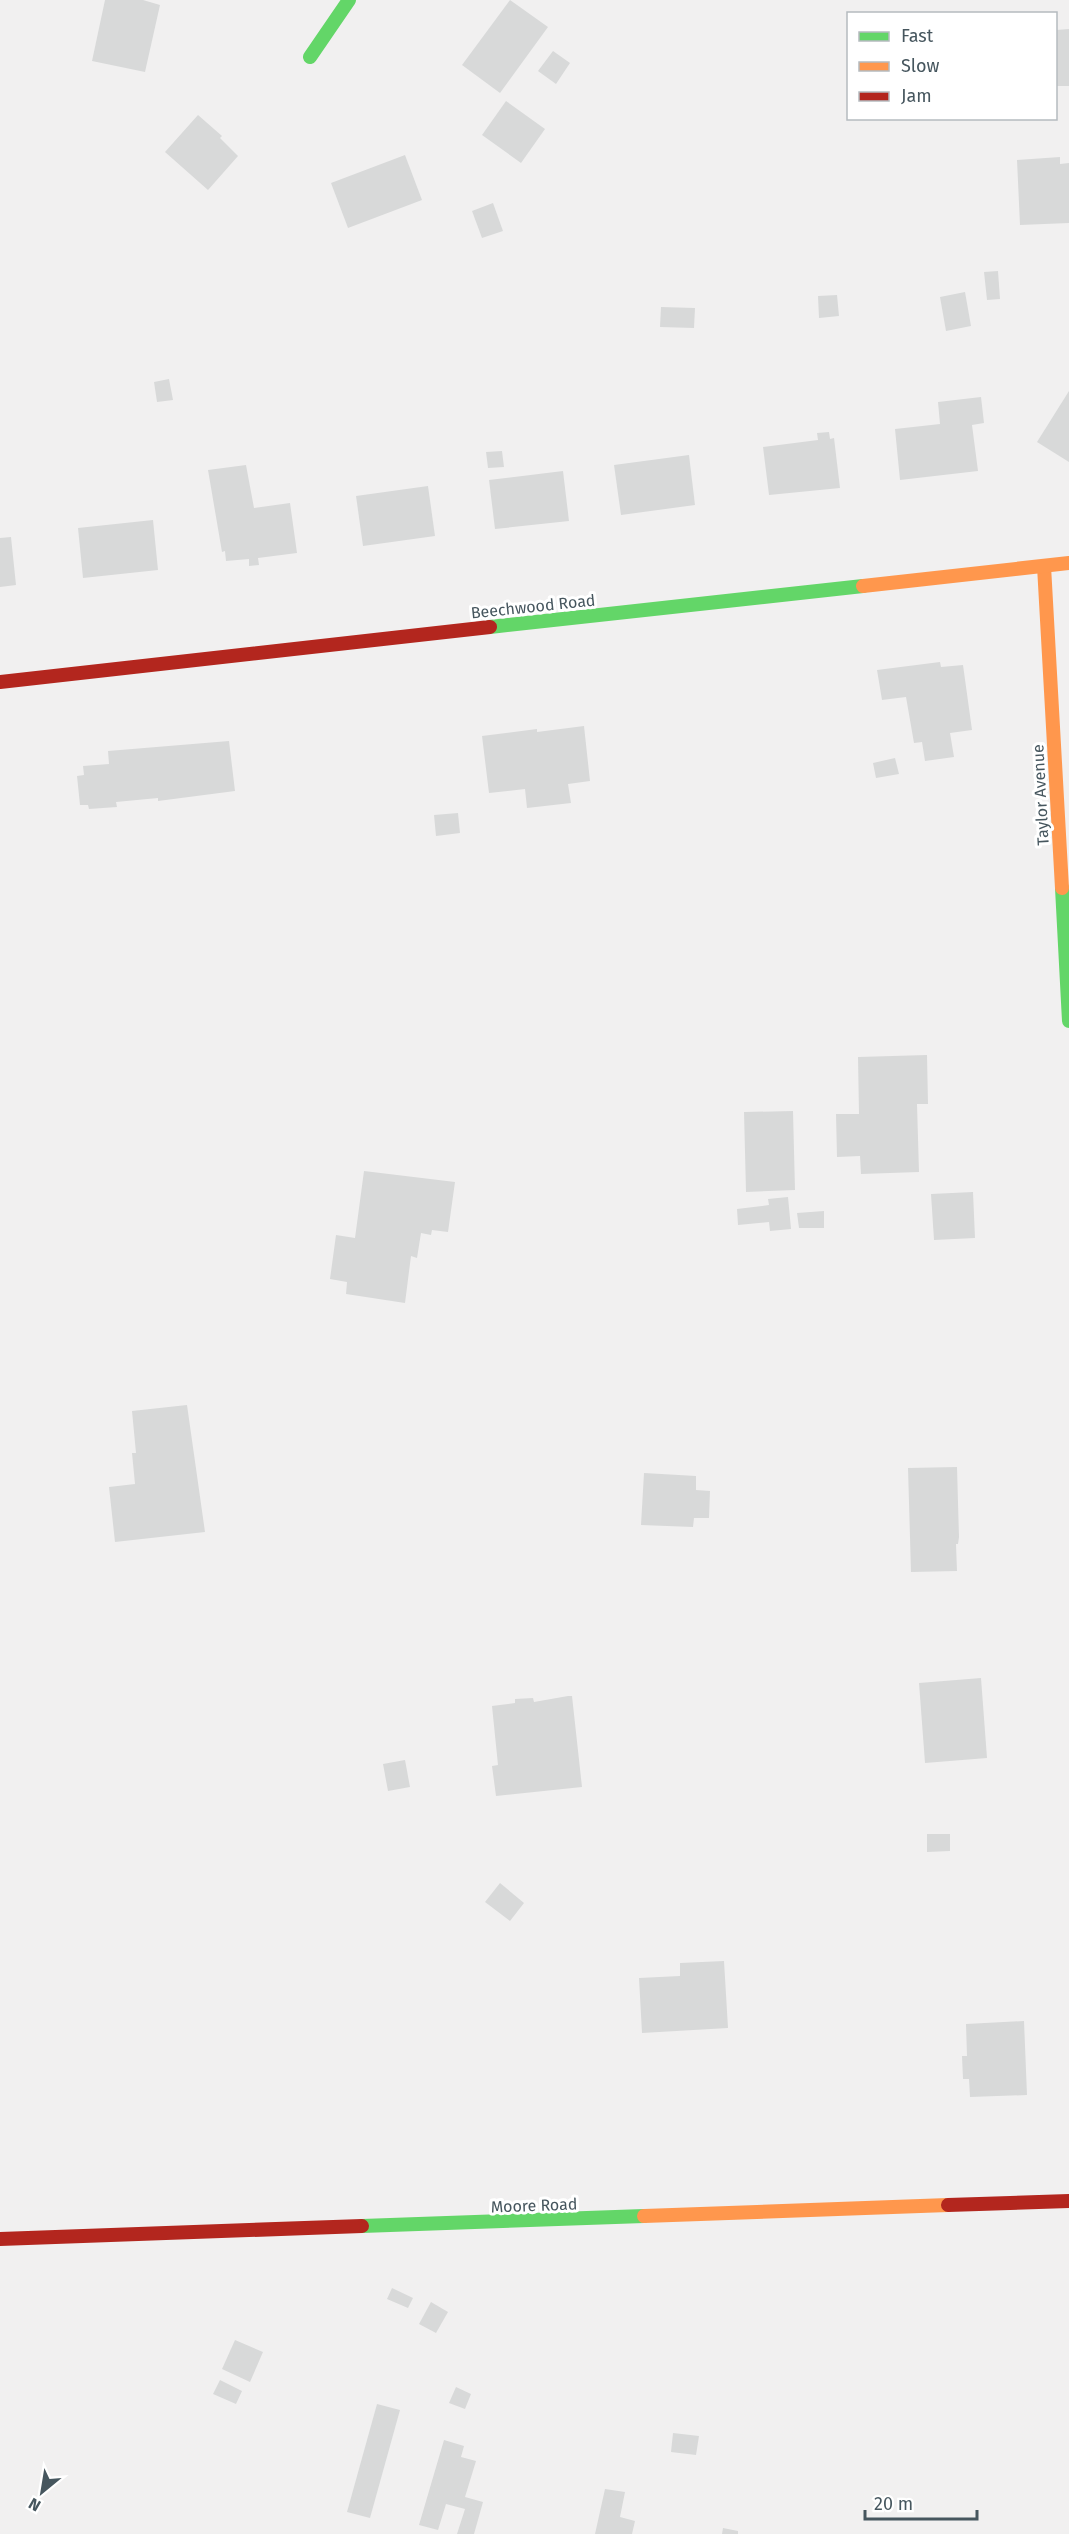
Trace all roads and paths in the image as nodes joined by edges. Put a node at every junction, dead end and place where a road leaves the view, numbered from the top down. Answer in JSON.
{"nodes":[{"id":1,"x":349,"y":0,"type":"edge"},
{"id":2,"x":310,"y":57,"type":"dead end"},
{"id":3,"x":1069,"y":563,"type":"edge"},
{"id":4,"x":1044,"y":567,"type":"junction"},
{"id":5,"x":0,"y":682,"type":"edge"},
{"id":6,"x":1069,"y":1021,"type":"edge"},
{"id":7,"x":1069,"y":2201,"type":"edge"},
{"id":8,"x":0,"y":2239,"type":"edge"}],
"edges":[{"from":1,"to":2,"type":"street"},
{"from":3,"to":4,"type":"street","name":"Beechwood Road"},
{"from":4,"to":5,"type":"street","name":"Beechwood Road"},
{"from":4,"to":6,"type":"street","name":"Taylor Avenue"},
{"from":7,"to":8,"type":"street","name":"Moore Road"}]}
